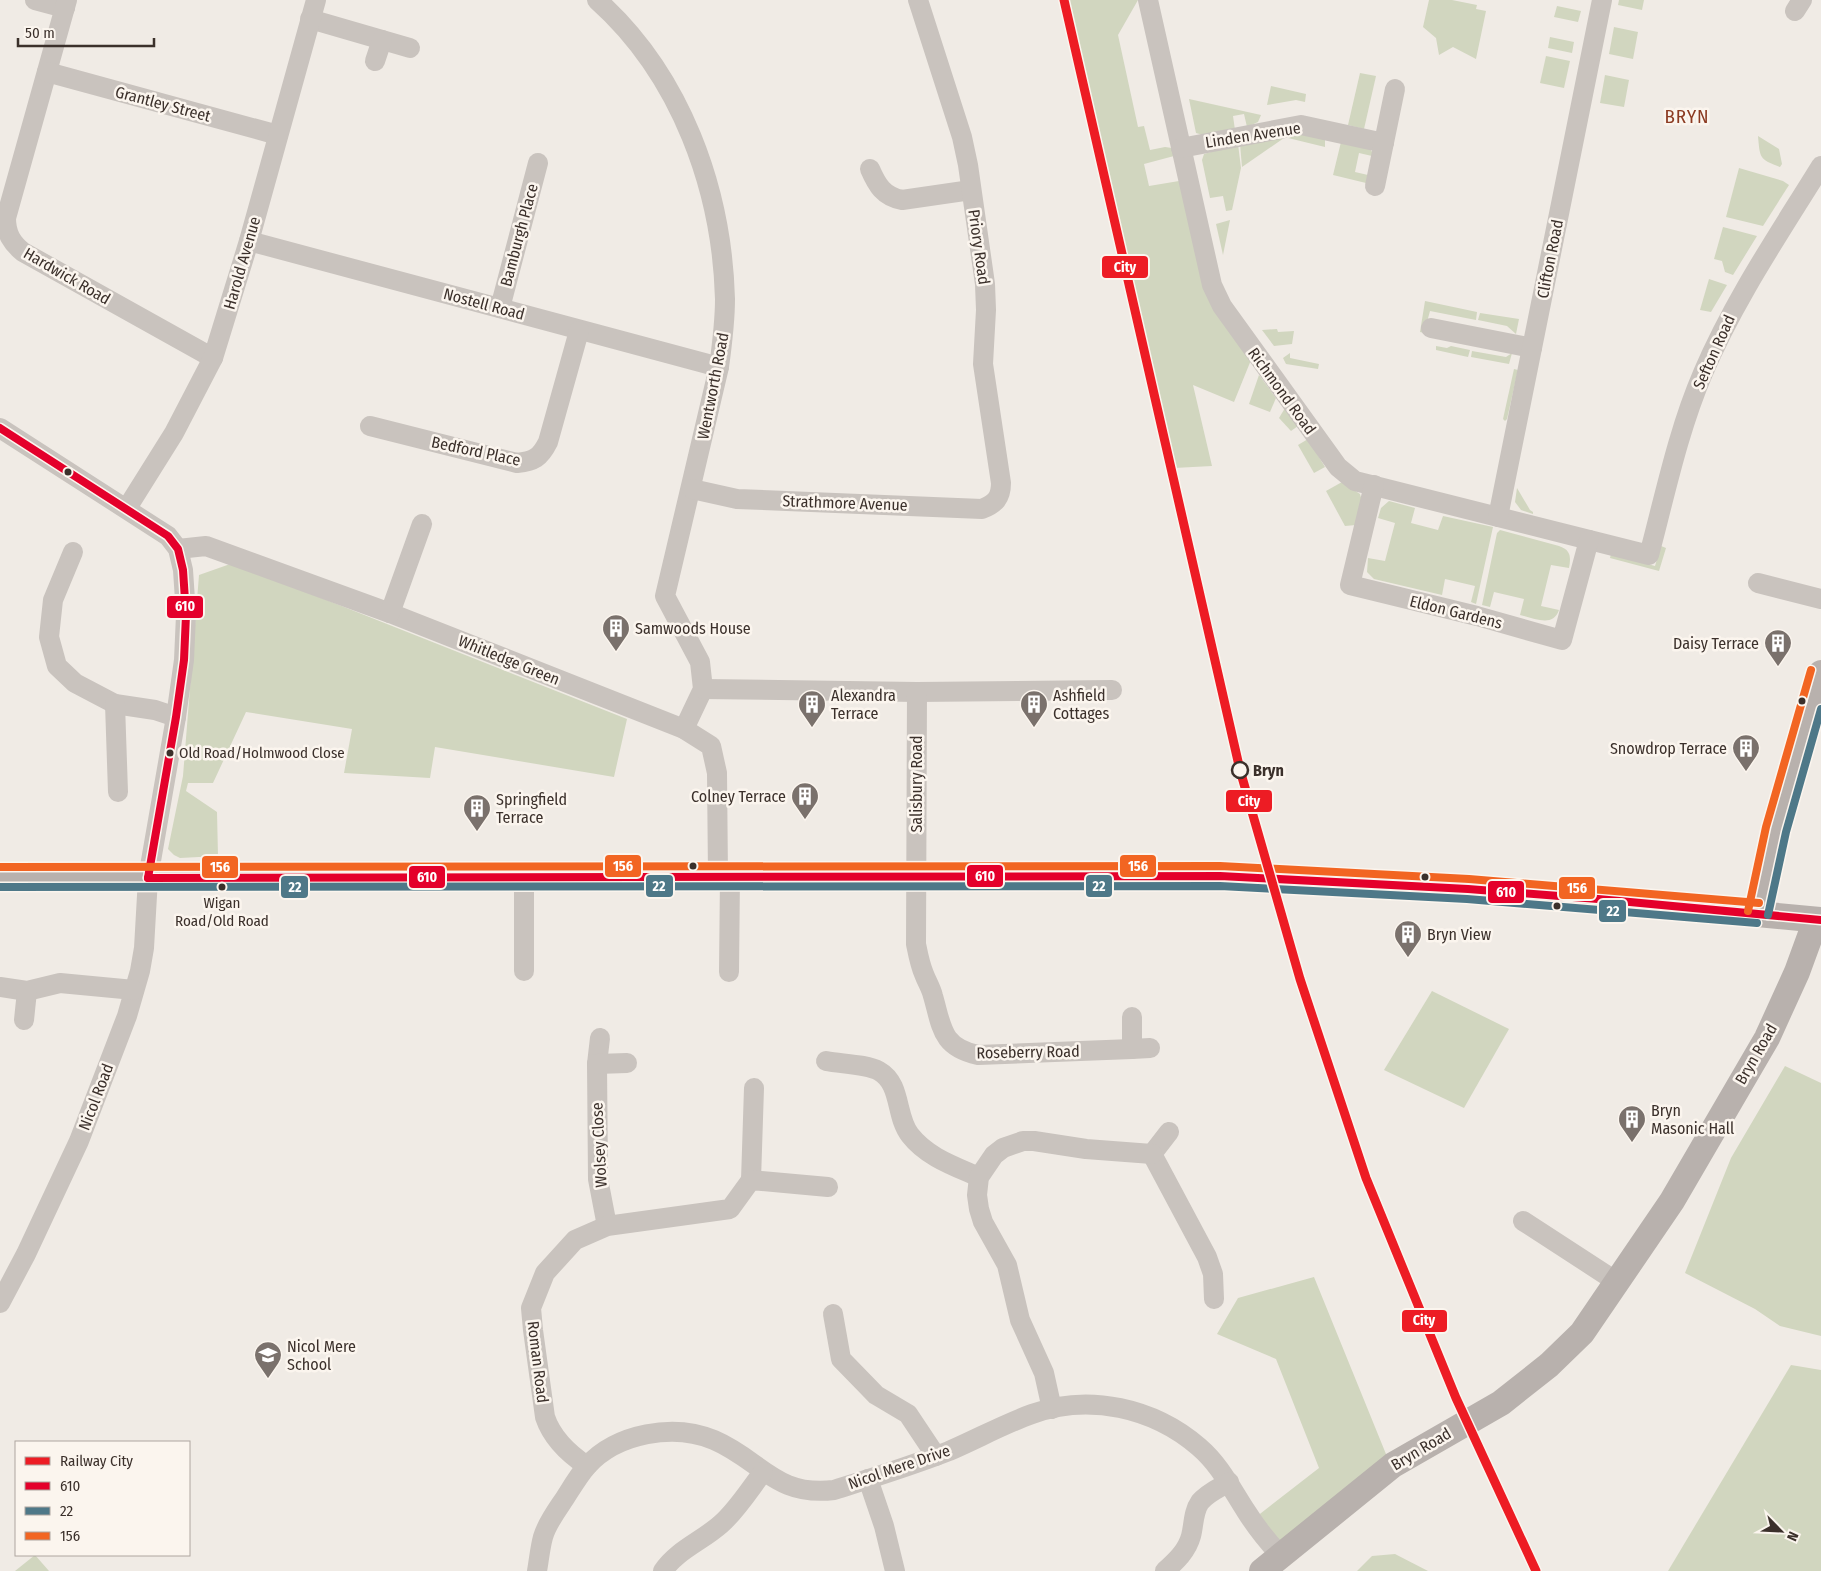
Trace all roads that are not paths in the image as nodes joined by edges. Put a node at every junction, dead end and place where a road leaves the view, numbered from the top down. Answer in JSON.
{"nodes":[{"id":1,"x":35,"y":0,"type":"edge"},
{"id":2,"x":597,"y":0,"type":"edge"},
{"id":3,"x":918,"y":0,"type":"edge"},
{"id":4,"x":1148,"y":0,"type":"edge"},
{"id":5,"x":1602,"y":0,"type":"edge"},
{"id":6,"x":66,"y":4,"type":"edge"},
{"id":7,"x":313,"y":10,"type":"edge"},
{"id":8,"x":382,"y":40,"type":"junction"},
{"id":9,"x":410,"y":48,"type":"dead end"},
{"id":10,"x":376,"y":61,"type":"dead end"},
{"id":11,"x":48,"y":72,"type":"junction"},
{"id":12,"x":1395,"y":89,"type":"dead end"},
{"id":13,"x":278,"y":135,"type":"junction"},
{"id":14,"x":1384,"y":143,"type":"junction"},
{"id":15,"x":1181,"y":148,"type":"junction"},
{"id":16,"x":538,"y":163,"type":"dead end"},
{"id":17,"x":1821,"y":166,"type":"edge"},
{"id":18,"x":870,"y":169,"type":"dead end"},
{"id":19,"x":1375,"y":186,"type":"dead end"},
{"id":20,"x":971,"y":190,"type":"junction"},
{"id":21,"x":248,"y":241,"type":"junction"},
{"id":22,"x":500,"y":308,"type":"junction"},
{"id":23,"x":1431,"y":328,"type":"dead end"},
{"id":24,"x":579,"y":331,"type":"junction"},
{"id":25,"x":1532,"y":348,"type":"junction"},
{"id":26,"x":212,"y":358,"type":"junction"},
{"id":27,"x":719,"y":367,"type":"junction"},
{"id":28,"x":370,"y":426,"type":"dead end"},
{"id":29,"x":0,"y":428,"type":"edge"},
{"id":30,"x":1374,"y":485,"type":"junction"},
{"id":31,"x":692,"y":489,"type":"junction"},
{"id":32,"x":997,"y":500,"type":"joint"},
{"id":33,"x":127,"y":508,"type":"junction"},
{"id":34,"x":1498,"y":517,"type":"junction"},
{"id":35,"x":422,"y":524,"type":"dead end"},
{"id":36,"x":1589,"y":540,"type":"junction"},
{"id":37,"x":178,"y":549,"type":"junction"},
{"id":38,"x":73,"y":552,"type":"dead end"},
{"id":39,"x":1648,"y":555,"type":"joint"},
{"id":40,"x":1758,"y":583,"type":"dead end"},
{"id":41,"x":1821,"y":600,"type":"edge"},
{"id":42,"x":390,"y":613,"type":"junction"},
{"id":43,"x":1821,"y":673,"type":"edge"},
{"id":44,"x":703,"y":689,"type":"junction"},
{"id":45,"x":1112,"y":690,"type":"dead end"},
{"id":46,"x":916,"y":692,"type":"junction"},
{"id":47,"x":115,"y":704,"type":"junction"},
{"id":48,"x":176,"y":717,"type":"junction"},
{"id":49,"x":684,"y":729,"type":"junction"},
{"id":50,"x":118,"y":792,"type":"dead end"},
{"id":51,"x":724,"y":876,"type":"junction"},
{"id":52,"x":917,"y":876,"type":"junction"},
{"id":53,"x":0,"y":878,"type":"edge"},
{"id":54,"x":148,"y":878,"type":"junction"},
{"id":55,"x":524,"y":878,"type":"junction"},
{"id":56,"x":1758,"y":913,"type":"junction"},
{"id":57,"x":1818,"y":920,"type":"edge"},
{"id":58,"x":524,"y":971,"type":"dead end"},
{"id":59,"x":729,"y":972,"type":"dead end"},
{"id":60,"x":0,"y":987,"type":"edge"},
{"id":61,"x":27,"y":990,"type":"junction"},
{"id":62,"x":134,"y":990,"type":"junction"},
{"id":63,"x":1132,"y":1018,"type":"dead end"},
{"id":64,"x":24,"y":1020,"type":"dead end"},
{"id":65,"x":600,"y":1038,"type":"dead end"},
{"id":66,"x":824,"y":1062,"type":"dead end"},
{"id":67,"x":627,"y":1063,"type":"dead end"},
{"id":68,"x":597,"y":1064,"type":"junction"},
{"id":69,"x":754,"y":1088,"type":"dead end"},
{"id":70,"x":1169,"y":1132,"type":"dead end"},
{"id":71,"x":1152,"y":1154,"type":"junction"},
{"id":72,"x":979,"y":1177,"type":"junction"},
{"id":73,"x":750,"y":1180,"type":"junction"},
{"id":74,"x":828,"y":1187,"type":"dead end"},
{"id":75,"x":1523,"y":1221,"type":"dead end"},
{"id":76,"x":607,"y":1226,"type":"junction"},
{"id":77,"x":1617,"y":1282,"type":"junction"},
{"id":78,"x":0,"y":1303,"type":"edge"},
{"id":79,"x":1213,"y":1303,"type":"dead end"},
{"id":80,"x":832,"y":1314,"type":"dead end"},
{"id":81,"x":1052,"y":1409,"type":"junction"},
{"id":82,"x":936,"y":1456,"type":"junction"},
{"id":83,"x":587,"y":1466,"type":"junction"},
{"id":84,"x":763,"y":1472,"type":"junction"},
{"id":85,"x":868,"y":1479,"type":"junction"},
{"id":86,"x":1229,"y":1482,"type":"junction"},
{"id":87,"x":1271,"y":1563,"type":"edge"},
{"id":88,"x":537,"y":1571,"type":"edge"},
{"id":89,"x":663,"y":1571,"type":"edge"},
{"id":90,"x":895,"y":1571,"type":"edge"},
{"id":91,"x":1165,"y":1571,"type":"edge"}],
"edges":[{"from":1,"to":6,"type":"street"},
{"from":2,"to":27,"type":"street","name":"Wentworth Road"},
{"from":3,"to":20,"type":"street","name":"Priory Road"},
{"from":4,"to":15,"type":"street","name":"Richmond Road"},
{"from":5,"to":25,"type":"street","name":"Clifton Road"},
{"from":6,"to":11,"type":"street","name":"Hardwick Road"},
{"from":7,"to":8,"type":"street"},
{"from":7,"to":13,"type":"street","name":"Harold Avenue"},
{"from":8,"to":9,"type":"street"},
{"from":8,"to":10,"type":"street"},
{"from":11,"to":13,"type":"street","name":"Grantley Street"},
{"from":11,"to":26,"type":"street","name":"Hardwick Road"},
{"from":12,"to":14,"type":"street"},
{"from":13,"to":21,"type":"street","name":"Harold Avenue"},
{"from":14,"to":15,"type":"street","name":"Linden Avenue"},
{"from":14,"to":19,"type":"street"},
{"from":15,"to":30,"type":"street","name":"Richmond Road"},
{"from":16,"to":22,"type":"street","name":"Bamburgh Place"},
{"from":17,"to":39,"type":"street","name":"Sefton Road"},
{"from":18,"to":20,"type":"street"},
{"from":20,"to":32,"type":"street","name":"Priory Road"},
{"from":21,"to":22,"type":"street","name":"Nostell Road"},
{"from":21,"to":26,"type":"street","name":"Harold Avenue"},
{"from":22,"to":24,"type":"street","name":"Nostell Road"},
{"from":23,"to":25,"type":"street"},
{"from":24,"to":27,"type":"street","name":"Nostell Road"},
{"from":24,"to":28,"type":"street","name":"Bedford Place"},
{"from":25,"to":34,"type":"street","name":"Clifton Road"},
{"from":26,"to":33,"type":"street","name":"Harold Avenue"},
{"from":27,"to":31,"type":"street","name":"Wentworth Road"},
{"from":29,"to":33,"type":"street"},
{"from":30,"to":34,"type":"street","name":"Richmond Road"},
{"from":30,"to":36,"type":"street","name":"Eldon Gardens"},
{"from":31,"to":32,"type":"street","name":"Strathmore Avenue"},
{"from":31,"to":44,"type":"street","name":"Wentworth Road"},
{"from":33,"to":37,"type":"street"},
{"from":34,"to":36,"type":"street","name":"Richmond Road"},
{"from":35,"to":42,"type":"street"},
{"from":36,"to":39,"type":"street","name":"Richmond Road"},
{"from":37,"to":42,"type":"street","name":"Whitledge Green"},
{"from":37,"to":48,"type":"street","name":"Nicol Road"},
{"from":38,"to":47,"type":"street"},
{"from":40,"to":41,"type":"street"},
{"from":42,"to":49,"type":"street","name":"Whitledge Green"},
{"from":43,"to":56,"type":"main road"},
{"from":44,"to":46,"type":"street"},
{"from":44,"to":49,"type":"street"},
{"from":45,"to":46,"type":"street"},
{"from":46,"to":52,"type":"street","name":"Salisbury Road"},
{"from":47,"to":48,"type":"street"},
{"from":47,"to":50,"type":"street"},
{"from":48,"to":54,"type":"street","name":"Nicol Road"},
{"from":49,"to":51,"type":"street","name":"Whitledge Green"},
{"from":51,"to":52,"type":"main road"},
{"from":51,"to":55,"type":"main road"},
{"from":51,"to":59,"type":"street","name":"Whitledge Green"},
{"from":52,"to":56,"type":"main road"},
{"from":52,"to":63,"type":"street","name":"Roseberry Road"},
{"from":53,"to":54,"type":"main road"},
{"from":54,"to":55,"type":"main road"},
{"from":54,"to":62,"type":"street","name":"Nicol Road"},
{"from":55,"to":58,"type":"street"},
{"from":56,"to":57,"type":"main road"},
{"from":57,"to":77,"type":"main road","name":"Bryn Road"},
{"from":60,"to":61,"type":"street"},
{"from":61,"to":62,"type":"street"},
{"from":61,"to":64,"type":"street"},
{"from":62,"to":78,"type":"street","name":"Nicol Road"},
{"from":65,"to":68,"type":"street","name":"Wolsey Close"},
{"from":66,"to":72,"type":"street"},
{"from":67,"to":68,"type":"street"},
{"from":68,"to":76,"type":"street","name":"Wolsey Close"},
{"from":69,"to":73,"type":"street"},
{"from":70,"to":71,"type":"street"},
{"from":71,"to":72,"type":"street"},
{"from":71,"to":79,"type":"street"},
{"from":72,"to":81,"type":"street"},
{"from":73,"to":74,"type":"street"},
{"from":73,"to":76,"type":"street","name":"Roman Road"},
{"from":75,"to":77,"type":"street"},
{"from":76,"to":83,"type":"street","name":"Roman Road"},
{"from":77,"to":87,"type":"main road","name":"Bryn Road"},
{"from":80,"to":82,"type":"street"},
{"from":81,"to":82,"type":"street","name":"Nicol Mere Drive"},
{"from":81,"to":86,"type":"street","name":"Nicol Mere Drive"},
{"from":82,"to":85,"type":"street","name":"Nicol Mere Drive"},
{"from":83,"to":84,"type":"street","name":"Nicol Mere Drive"},
{"from":83,"to":88,"type":"street","name":"Nicol Mere Drive"},
{"from":84,"to":85,"type":"street","name":"Nicol Mere Drive"},
{"from":84,"to":89,"type":"street"},
{"from":85,"to":90,"type":"street"},
{"from":86,"to":87,"type":"street","name":"Nicol Mere Drive"},
{"from":86,"to":91,"type":"street"}]}
